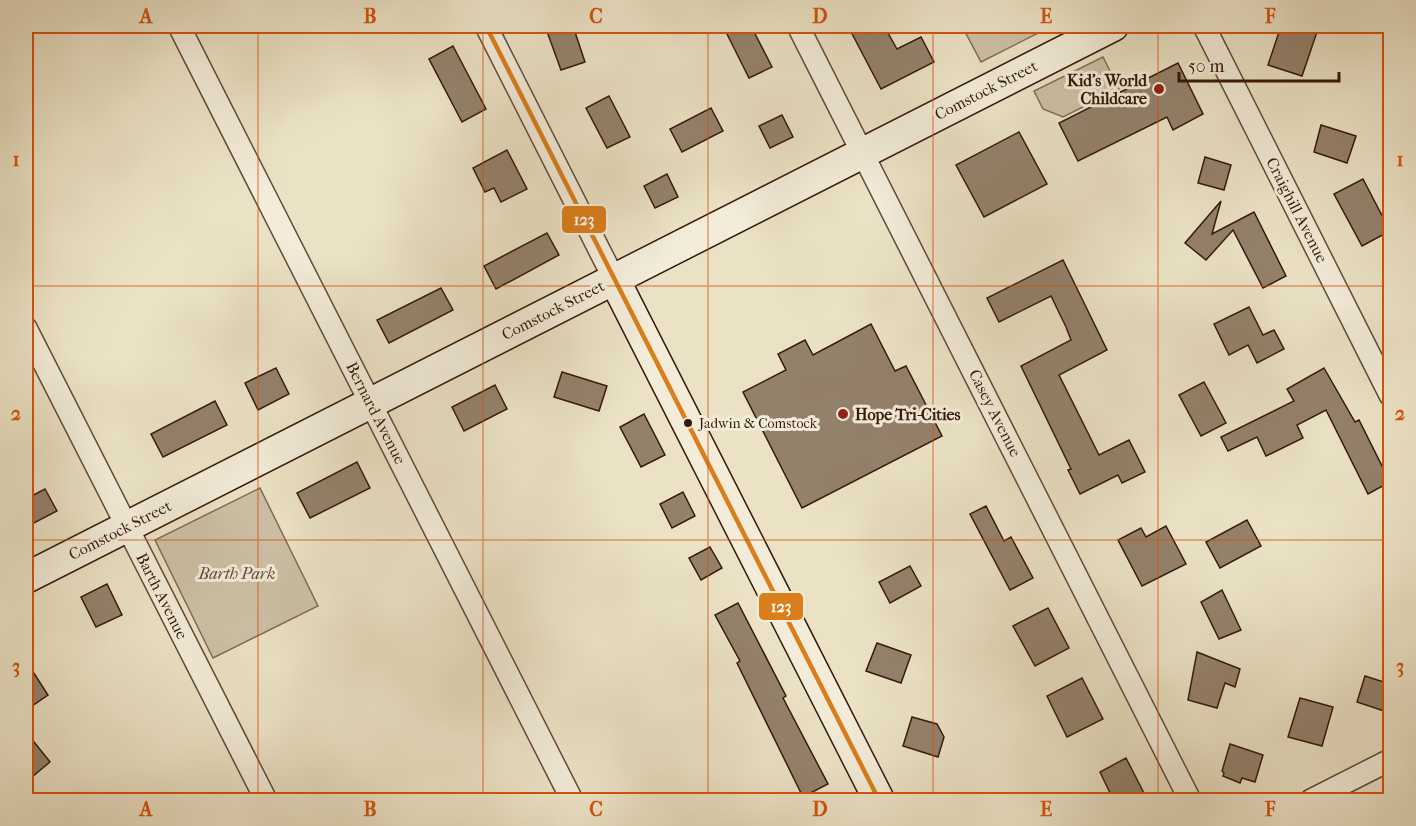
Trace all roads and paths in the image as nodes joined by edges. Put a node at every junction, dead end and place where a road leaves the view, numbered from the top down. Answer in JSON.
{"nodes":[{"id":1,"x":179,"y":26,"type":"edge"},
{"id":2,"x":486,"y":26,"type":"edge"},
{"id":3,"x":798,"y":26,"type":"edge"},
{"id":4,"x":1113,"y":26,"type":"edge"},
{"id":5,"x":1204,"y":26,"type":"edge"},
{"id":6,"x":863,"y":153,"type":"junction"},
{"id":7,"x":614,"y":279,"type":"junction"},
{"id":8,"x":26,"y":328,"type":"edge"},
{"id":9,"x":1390,"y":395,"type":"edge"},
{"id":10,"x":371,"y":402,"type":"junction"},
{"id":11,"x":127,"y":527,"type":"junction"},
{"id":12,"x":26,"y":578,"type":"edge"},
{"id":13,"x":1390,"y":760,"type":"edge"},
{"id":14,"x":266,"y":801,"type":"edge"},
{"id":15,"x":572,"y":801,"type":"edge"},
{"id":16,"x":879,"y":801,"type":"edge"},
{"id":17,"x":1190,"y":801,"type":"edge"},
{"id":18,"x":1311,"y":801,"type":"edge"}],
"edges":[{"from":1,"to":10,"type":"street","name":"Bernard Avenue"},
{"from":2,"to":7,"type":"street"},
{"from":3,"to":6,"type":"street","name":"Casey Avenue"},
{"from":4,"to":6,"type":"street","name":"Comstock Street"},
{"from":5,"to":9,"type":"street","name":"Craighill Avenue"},
{"from":6,"to":7,"type":"street","name":"Comstock Street"},
{"from":6,"to":17,"type":"street","name":"Casey Avenue"},
{"from":7,"to":10,"type":"street","name":"Comstock Street"},
{"from":7,"to":16,"type":"street"},
{"from":8,"to":11,"type":"street","name":"Barth Avenue"},
{"from":10,"to":11,"type":"street","name":"Comstock Street"},
{"from":10,"to":15,"type":"street","name":"Bernard Avenue"},
{"from":11,"to":12,"type":"street","name":"Comstock Street"},
{"from":11,"to":14,"type":"street","name":"Barth Avenue"},
{"from":13,"to":18,"type":"street"}]}
